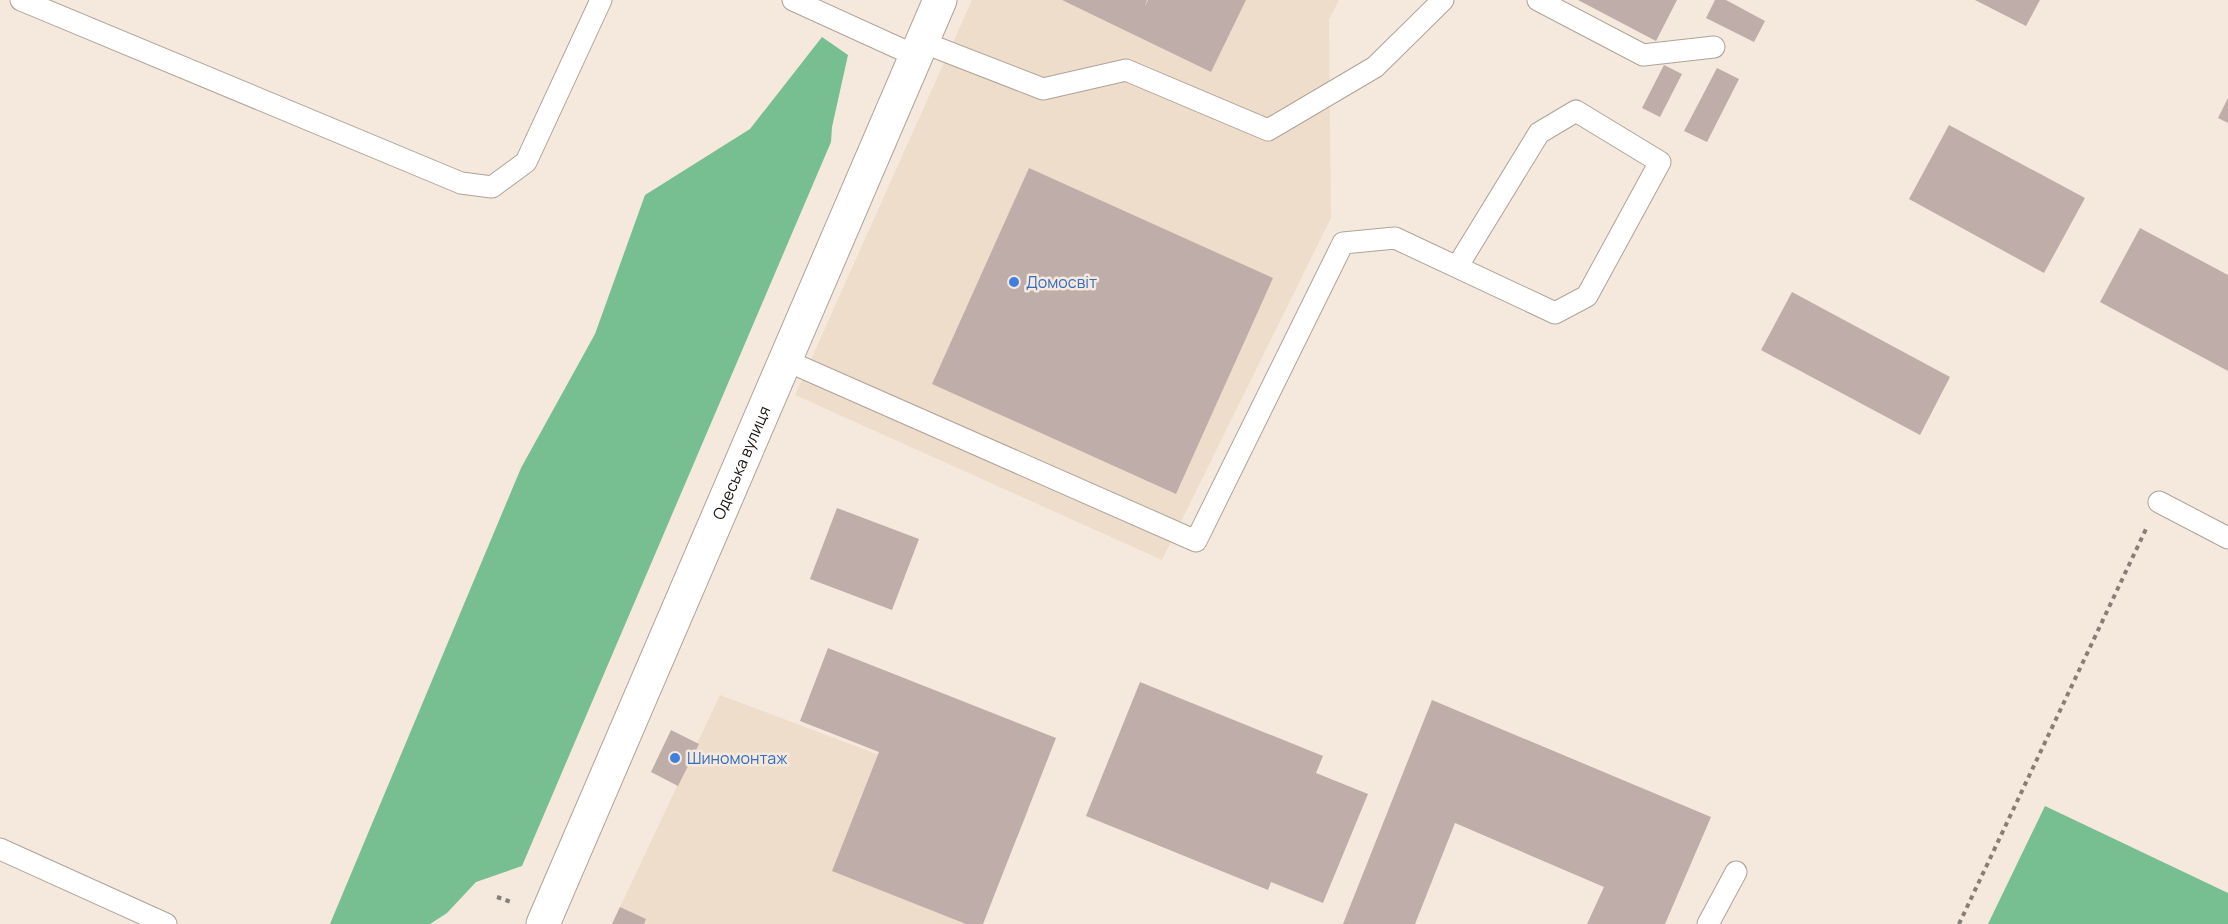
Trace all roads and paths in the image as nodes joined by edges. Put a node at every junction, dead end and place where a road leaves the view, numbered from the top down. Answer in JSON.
{"nodes":[{"id":1,"x":21,"y":0,"type":"edge"},
{"id":2,"x":602,"y":0,"type":"edge"},
{"id":3,"x":793,"y":0,"type":"edge"},
{"id":4,"x":940,"y":0,"type":"edge"},
{"id":5,"x":1443,"y":0,"type":"edge"},
{"id":6,"x":1538,"y":0,"type":"edge"},
{"id":7,"x":1714,"y":47,"type":"dead end"},
{"id":8,"x":919,"y":49,"type":"junction"},
{"id":9,"x":1457,"y":267,"type":"junction"},
{"id":10,"x":785,"y":360,"type":"junction"},
{"id":11,"x":2159,"y":502,"type":"joint"},
{"id":12,"x":2228,"y":538,"type":"edge"},
{"id":13,"x":0,"y":849,"type":"edge"},
{"id":14,"x":1736,"y":872,"type":"dead end"},
{"id":15,"x":166,"y":924,"type":"edge"},
{"id":16,"x":543,"y":924,"type":"edge"},
{"id":17,"x":1708,"y":924,"type":"edge"},
{"id":18,"x":1959,"y":924,"type":"edge"}],
"edges":[{"from":1,"to":2,"type":"lane"},
{"from":3,"to":8,"type":"lane"},
{"from":4,"to":8,"type":"street","name":"Одеська вулиця"},
{"from":5,"to":8,"type":"lane"},
{"from":6,"to":7,"type":"lane"},
{"from":8,"to":10,"type":"street","name":"Одеська вулиця"},
{"from":9,"to":9,"type":"lane"},
{"from":9,"to":10,"type":"lane"},
{"from":10,"to":16,"type":"street","name":"Одеська вулиця"},
{"from":11,"to":12,"type":"lane"},
{"from":11,"to":18,"type":"path"},
{"from":13,"to":15,"type":"lane"},
{"from":14,"to":17,"type":"lane"}]}
